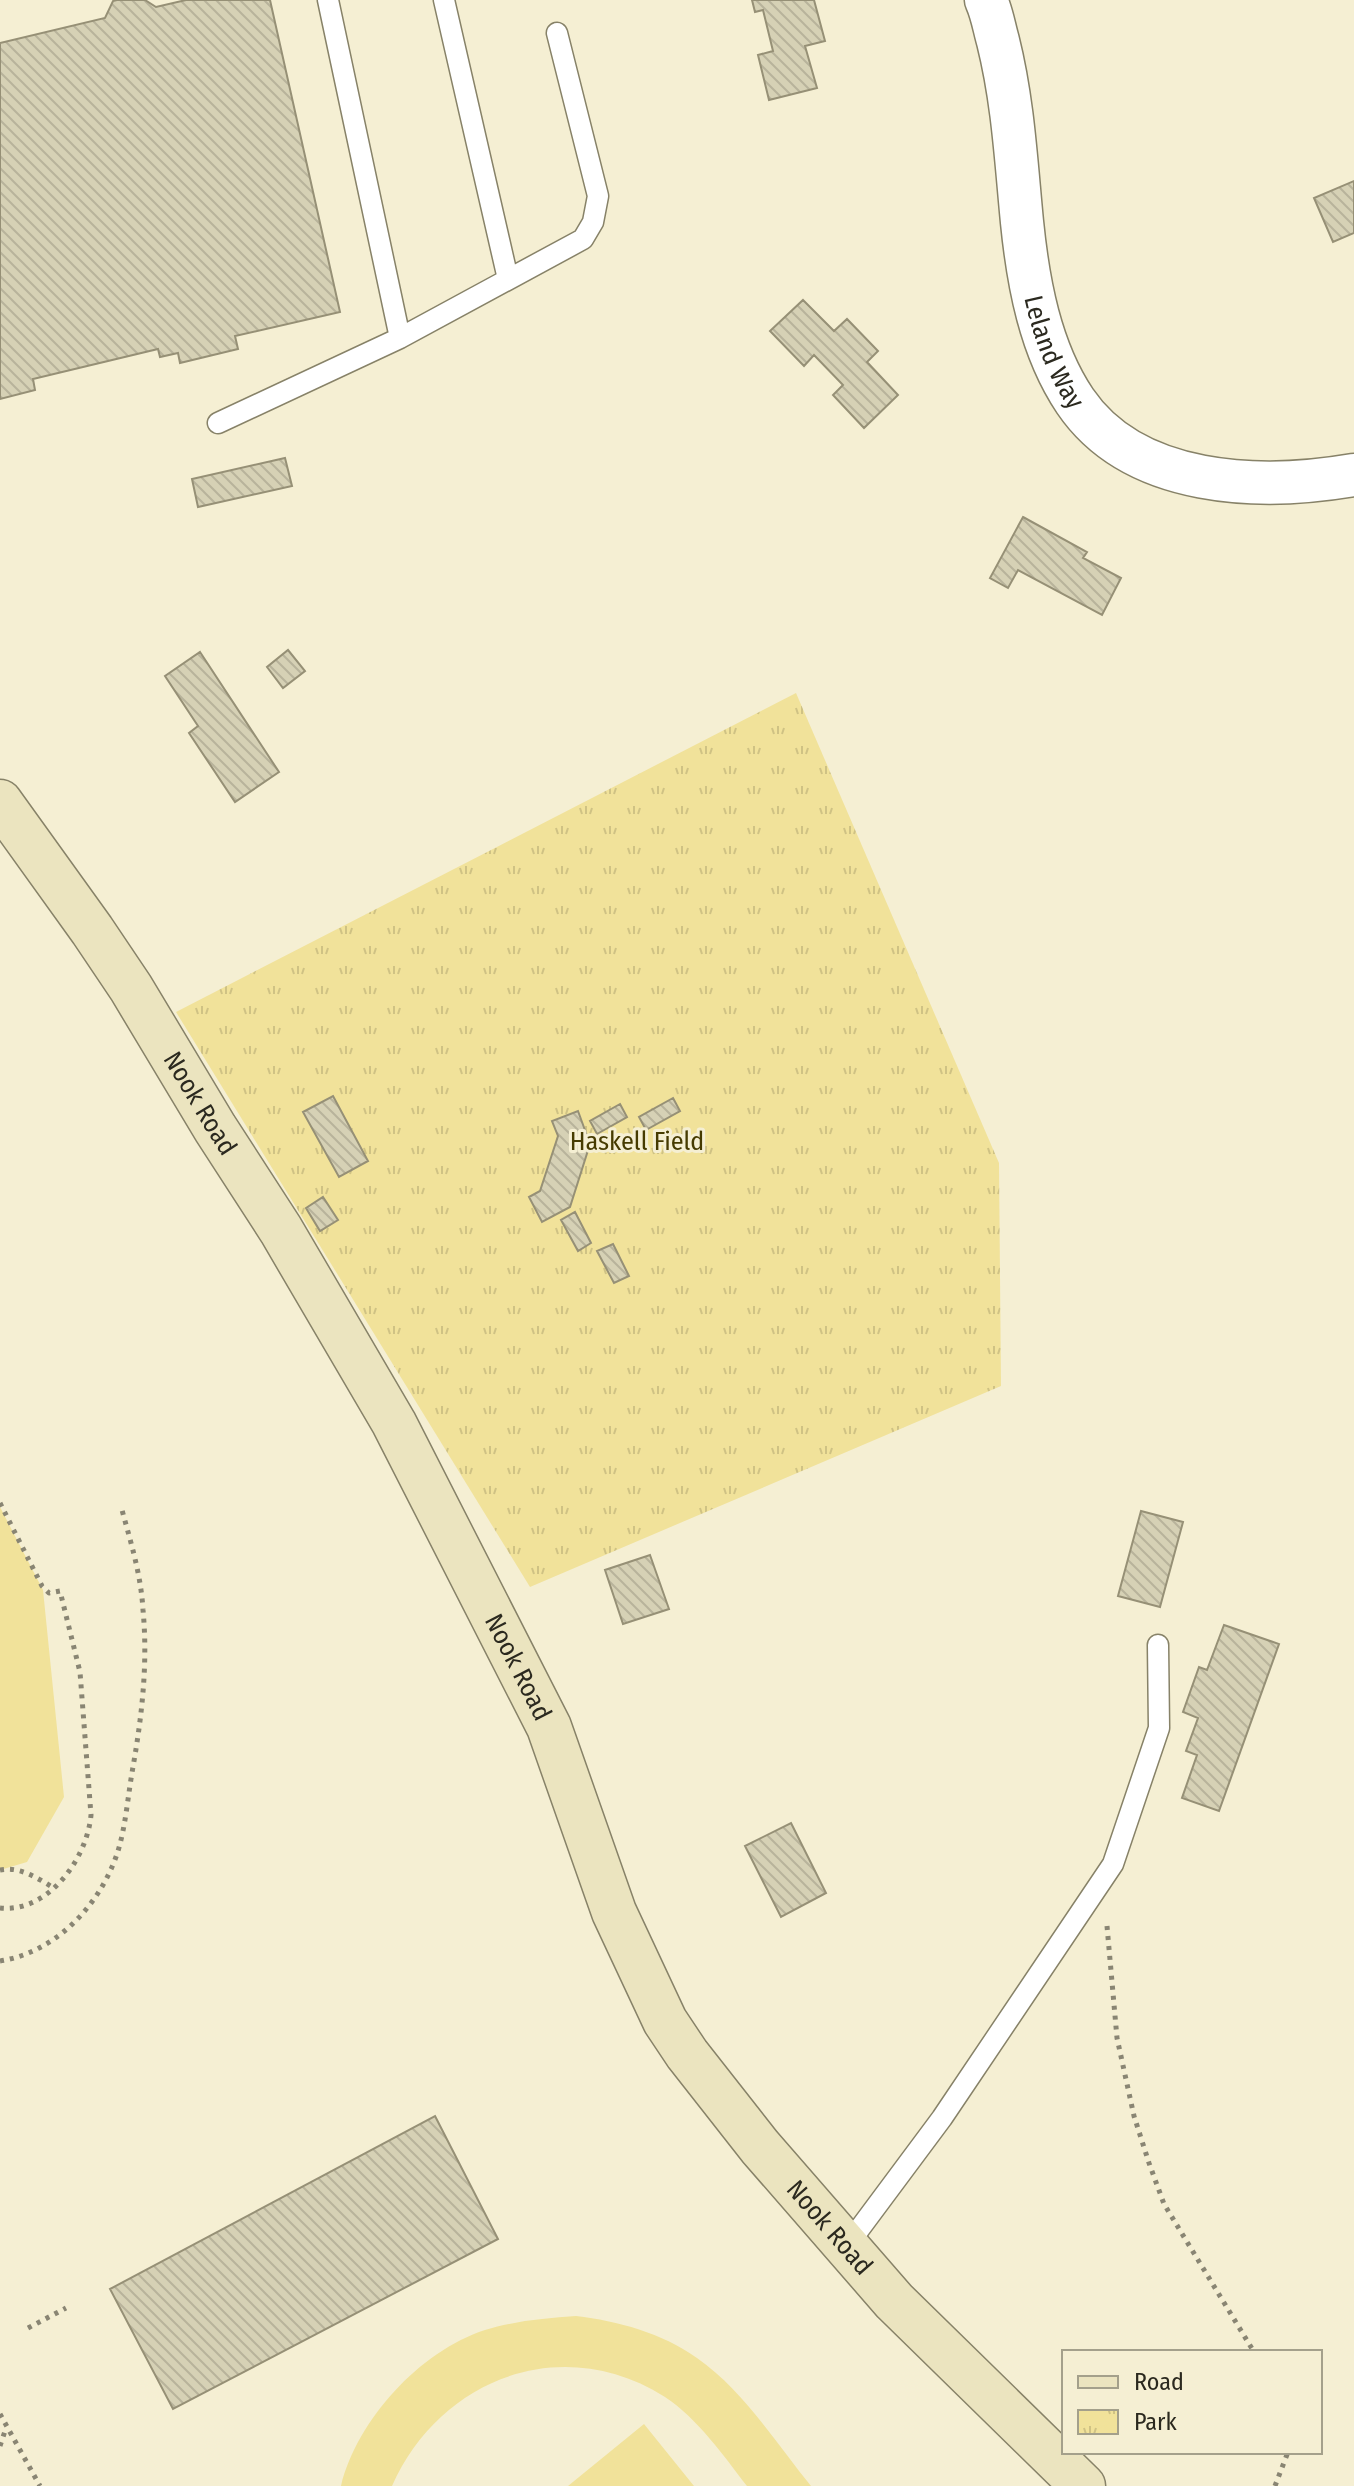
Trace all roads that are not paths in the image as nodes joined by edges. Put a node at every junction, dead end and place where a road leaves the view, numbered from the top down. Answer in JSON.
{"nodes":[{"id":1,"x":328,"y":0,"type":"edge"},
{"id":2,"x":444,"y":0,"type":"edge"},
{"id":3,"x":986,"y":0,"type":"edge"},
{"id":4,"x":557,"y":33,"type":"dead end"},
{"id":5,"x":508,"y":279,"type":"junction"},
{"id":6,"x":400,"y":338,"type":"junction"},
{"id":7,"x":218,"y":423,"type":"dead end"},
{"id":8,"x":1354,"y":475,"type":"edge"},
{"id":9,"x":0,"y":802,"type":"edge"},
{"id":10,"x":1158,"y":1645,"type":"dead end"},
{"id":11,"x":846,"y":2247,"type":"junction"},
{"id":12,"x":1083,"y":2486,"type":"edge"}],
"edges":[{"from":1,"to":6,"type":"lane"},
{"from":2,"to":5,"type":"lane"},
{"from":3,"to":8,"type":"street","name":"Leland Way"},
{"from":4,"to":5,"type":"lane"},
{"from":5,"to":6,"type":"lane"},
{"from":6,"to":7,"type":"lane"},
{"from":9,"to":11,"type":"street","name":"Nook Road"},
{"from":10,"to":11,"type":"lane"},
{"from":11,"to":12,"type":"street","name":"Nook Road"}]}
